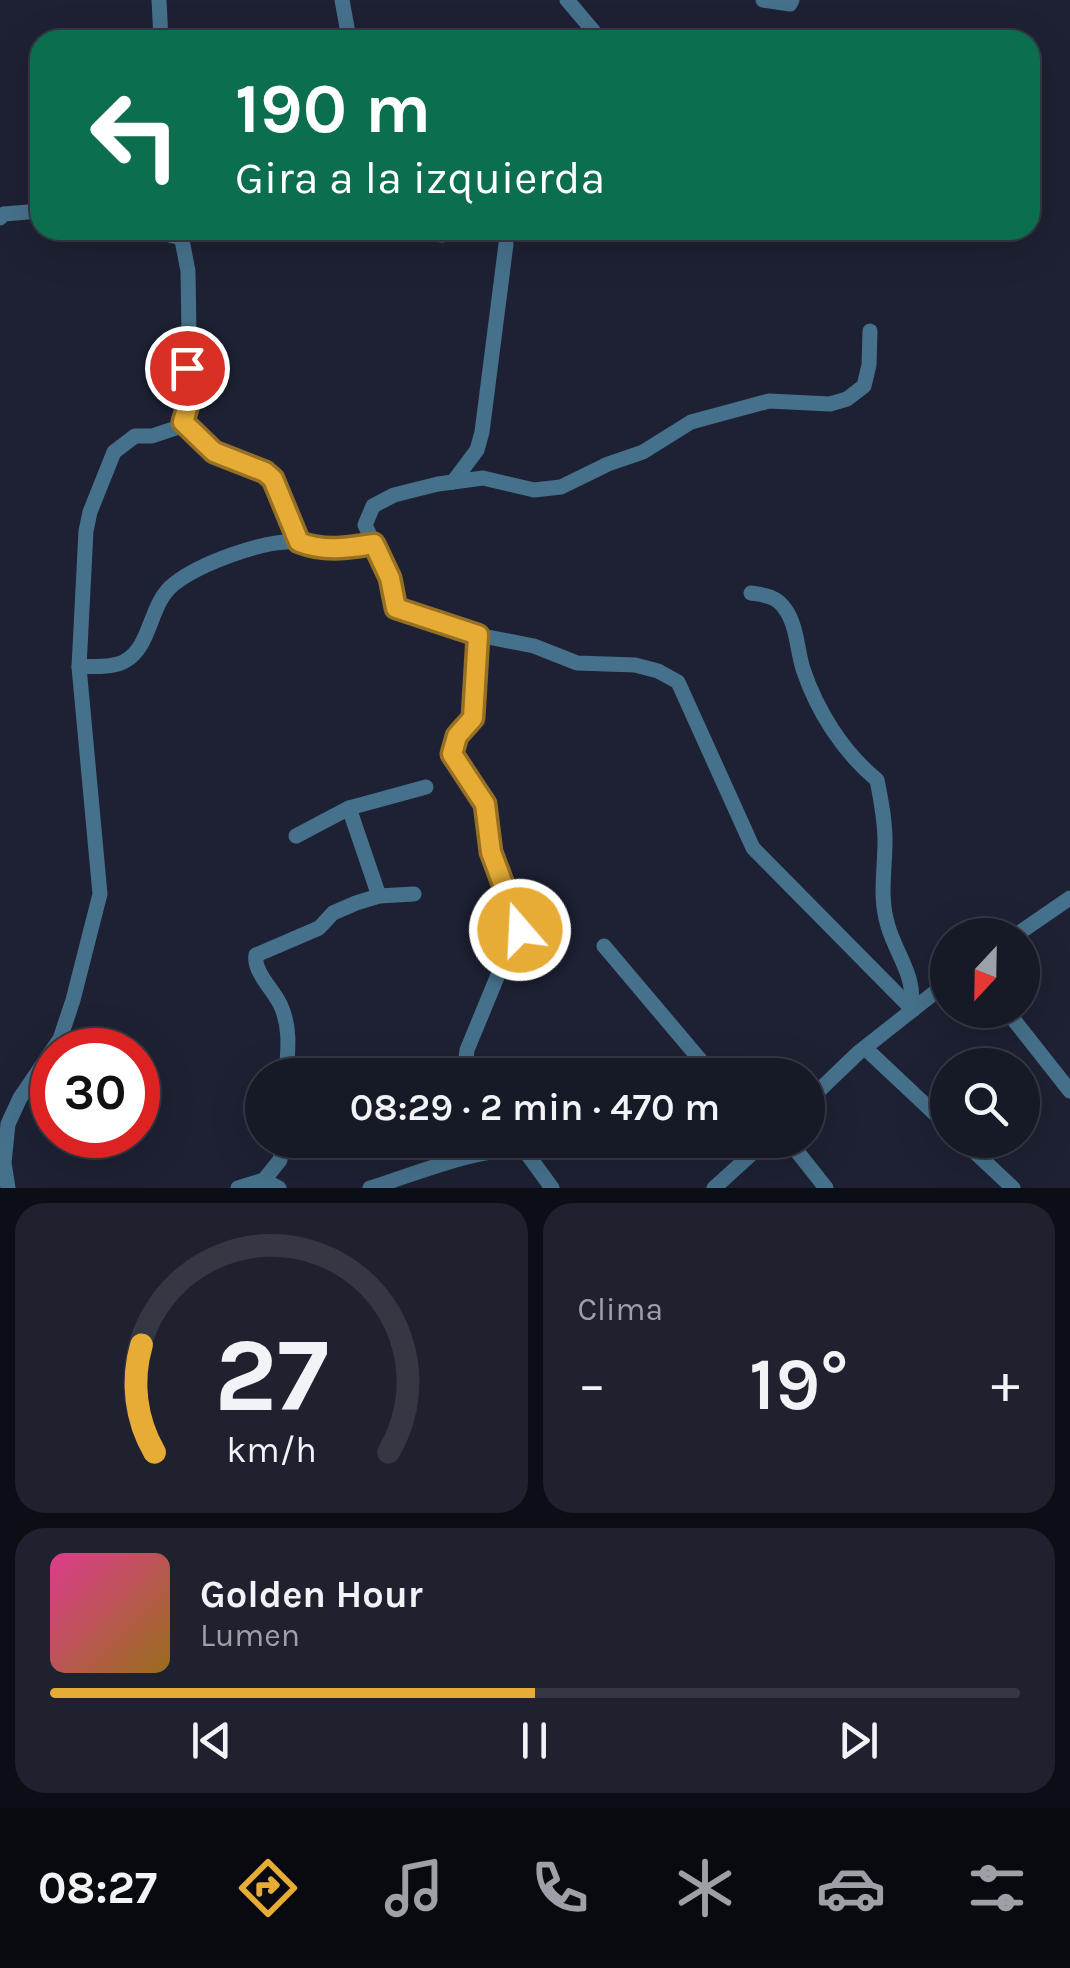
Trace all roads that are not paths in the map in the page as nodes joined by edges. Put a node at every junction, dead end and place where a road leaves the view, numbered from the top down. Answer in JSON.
{"nodes":[{"id":1,"x":159,"y":0,"type":"edge"},
{"id":2,"x":342,"y":0,"type":"edge"},
{"id":3,"x":568,"y":0,"type":"edge"},
{"id":4,"x":763,"y":0,"type":"edge"},
{"id":5,"x":792,"y":0,"type":"edge"},
{"id":6,"x":160,"y":30,"type":"edge"},
{"id":7,"x":347,"y":30,"type":"edge"},
{"id":8,"x":593,"y":30,"type":"edge"},
{"id":9,"x":30,"y":211,"type":"edge"},
{"id":10,"x":0,"y":218,"type":"edge"},
{"id":11,"x":182,"y":240,"type":"edge"},
{"id":12,"x":506,"y":244,"type":"dead end"},
{"id":13,"x":870,"y":331,"type":"dead end"},
{"id":14,"x":183,"y":422,"type":"junction"},
{"id":15,"x":453,"y":482,"type":"junction"},
{"id":16,"x":299,"y":542,"type":"junction"},
{"id":17,"x":374,"y":544,"type":"junction"},
{"id":18,"x":751,"y":594,"type":"dead end"},
{"id":19,"x":478,"y":635,"type":"junction"},
{"id":20,"x":79,"y":667,"type":"junction"},
{"id":21,"x":426,"y":787,"type":"dead end"},
{"id":22,"x":350,"y":808,"type":"junction"},
{"id":23,"x":296,"y":836,"type":"dead end"},
{"id":24,"x":414,"y":894,"type":"dead end"},
{"id":25,"x":378,"y":896,"type":"junction"},
{"id":26,"x":1070,"y":898,"type":"edge"},
{"id":27,"x":1040,"y":919,"type":"edge"},
{"id":28,"x":604,"y":946,"type":"dead end"},
{"id":29,"x":930,"y":995,"type":"edge"},
{"id":30,"x":911,"y":1009,"type":"junction"},
{"id":31,"x":1020,"y":1028,"type":"edge"},
{"id":32,"x":865,"y":1048,"type":"junction"},
{"id":33,"x":287,"y":1058,"type":"edge"},
{"id":34,"x":466,"y":1058,"type":"edge"},
{"id":35,"x":699,"y":1058,"type":"edge"},
{"id":36,"x":825,"y":1085,"type":"edge"},
{"id":37,"x":1070,"y":1091,"type":"edge"},
{"id":38,"x":930,"y":1109,"type":"edge"},
{"id":39,"x":5,"y":1118,"type":"edge"},
{"id":40,"x":280,"y":1158,"type":"edge"},
{"id":41,"x":455,"y":1158,"type":"edge"},
{"id":42,"x":530,"y":1158,"type":"edge"},
{"id":43,"x":747,"y":1158,"type":"edge"},
{"id":44,"x":802,"y":1158,"type":"edge"},
{"id":45,"x":981,"y":1158,"type":"edge"},
{"id":46,"x":272,"y":1184,"type":"edge"},
{"id":47,"x":8,"y":1188,"type":"edge"},
{"id":48,"x":238,"y":1188,"type":"edge"},
{"id":49,"x":370,"y":1188,"type":"edge"},
{"id":50,"x":552,"y":1188,"type":"edge"},
{"id":51,"x":714,"y":1188,"type":"edge"},
{"id":52,"x":826,"y":1188,"type":"edge"},
{"id":53,"x":1013,"y":1188,"type":"edge"}],
"edges":[{"from":1,"to":6,"type":"street"},
{"from":2,"to":7,"type":"street"},
{"from":3,"to":8,"type":"street"},
{"from":4,"to":5,"type":"street"},
{"from":9,"to":10,"type":"street"},
{"from":11,"to":14,"type":"street"},
{"from":12,"to":15,"type":"street"},
{"from":13,"to":15,"type":"street"},
{"from":14,"to":16,"type":"street"},
{"from":14,"to":20,"type":"street"},
{"from":15,"to":17,"type":"street"},
{"from":16,"to":17,"type":"street"},
{"from":16,"to":20,"type":"street"},
{"from":17,"to":19,"type":"street"},
{"from":18,"to":30,"type":"street"},
{"from":19,"to":30,"type":"street"},
{"from":19,"to":34,"type":"street"},
{"from":20,"to":39,"type":"street"},
{"from":21,"to":22,"type":"street"},
{"from":22,"to":23,"type":"street"},
{"from":22,"to":25,"type":"street"},
{"from":24,"to":25,"type":"street"},
{"from":25,"to":33,"type":"street"},
{"from":26,"to":27,"type":"street"},
{"from":28,"to":35,"type":"street"},
{"from":29,"to":30,"type":"street"},
{"from":30,"to":32,"type":"street"},
{"from":31,"to":37,"type":"street"},
{"from":32,"to":36,"type":"street"},
{"from":32,"to":38,"type":"street"},
{"from":39,"to":47,"type":"street"},
{"from":40,"to":46,"type":"street"},
{"from":41,"to":49,"type":"street"},
{"from":42,"to":50,"type":"street"},
{"from":43,"to":51,"type":"street"},
{"from":44,"to":52,"type":"street"},
{"from":45,"to":53,"type":"street"},
{"from":46,"to":48,"type":"street"}]}
